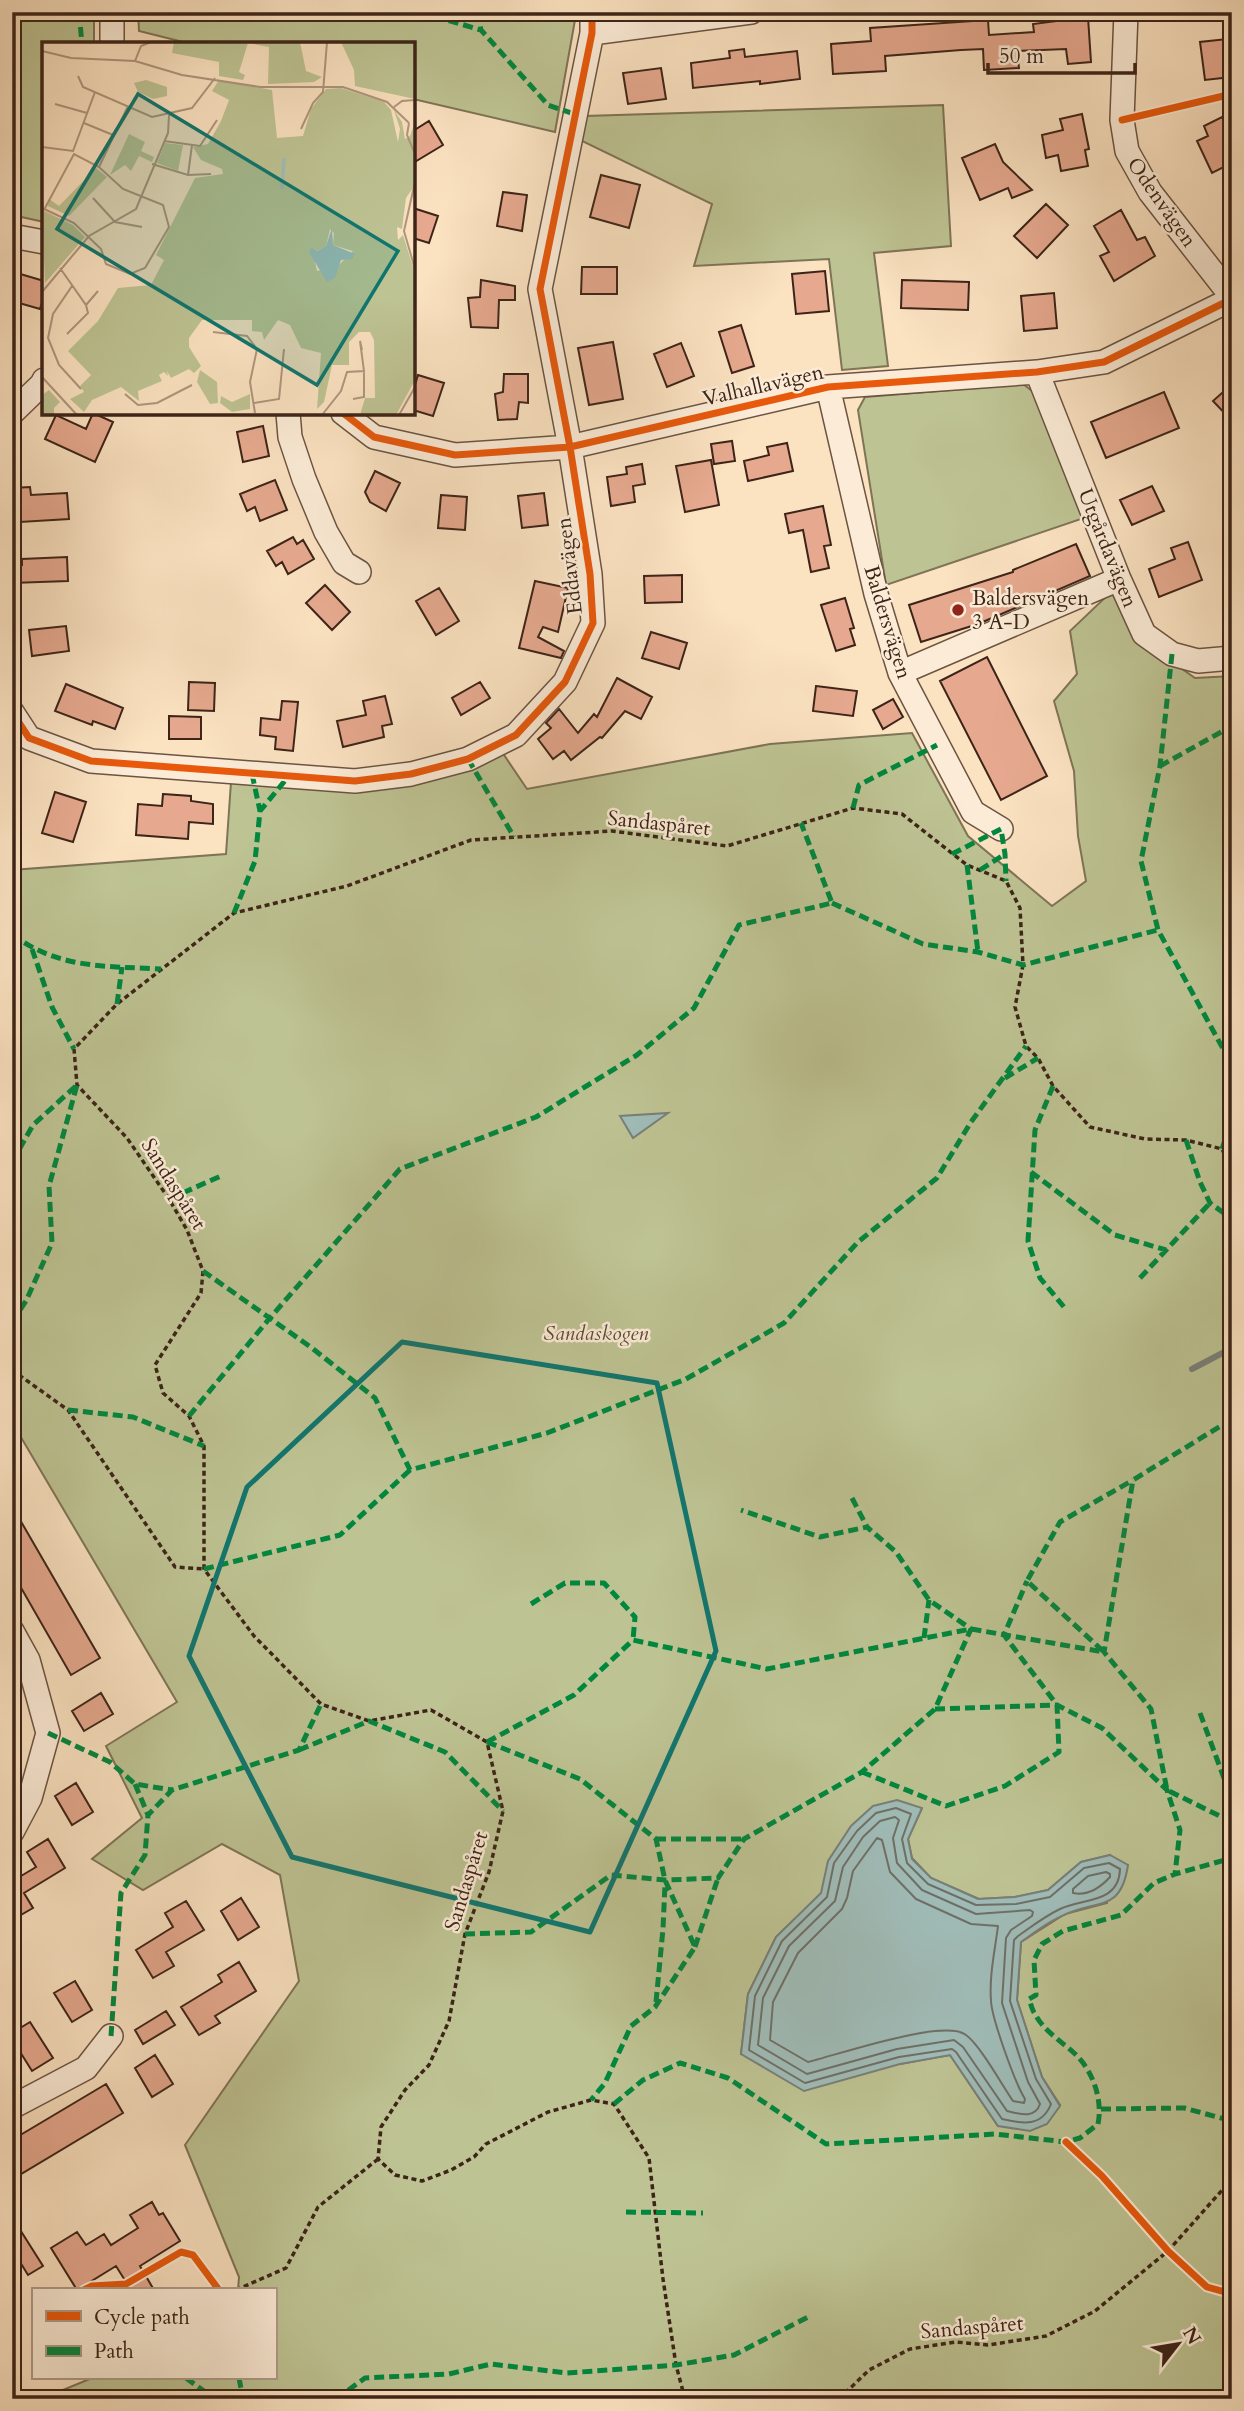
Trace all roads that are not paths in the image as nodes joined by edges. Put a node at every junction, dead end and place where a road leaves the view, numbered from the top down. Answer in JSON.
{"nodes":[{"id":1,"x":112,"y":12,"type":"edge"},
{"id":2,"x":751,"y":12,"type":"edge"},
{"id":3,"x":1126,"y":12,"type":"edge"},
{"id":4,"x":592,"y":23,"type":"edge"},
{"id":5,"x":112,"y":42,"type":"edge"},
{"id":6,"x":12,"y":236,"type":"edge"},
{"id":7,"x":42,"y":242,"type":"edge"},
{"id":8,"x":1232,"y":298,"type":"edge"},
{"id":9,"x":1037,"y":372,"type":"junction"},
{"id":10,"x":42,"y":384,"type":"edge"},
{"id":11,"x":828,"y":387,"type":"junction"},
{"id":12,"x":12,"y":413,"type":"edge"},
{"id":13,"x":288,"y":415,"type":"edge"},
{"id":14,"x":346,"y":415,"type":"edge"},
{"id":15,"x":570,"y":447,"type":"junction"},
{"id":16,"x":359,"y":572,"type":"dead end"},
{"id":17,"x":1119,"y":579,"type":"junction"},
{"id":18,"x":1232,"y":658,"type":"edge"},
{"id":19,"x":900,"y":673,"type":"junction"},
{"id":20,"x":12,"y":712,"type":"edge"},
{"id":21,"x":1002,"y":829,"type":"dead end"},
{"id":22,"x":12,"y":1631,"type":"edge"},
{"id":23,"x":12,"y":1832,"type":"edge"},
{"id":24,"x":111,"y":2036,"type":"dead end"},
{"id":25,"x":12,"y":2107,"type":"edge"}],
"edges":[{"from":1,"to":5,"type":"street"},
{"from":2,"to":4,"type":"street"},
{"from":3,"to":8,"type":"street","name":"Odenvägen"},
{"from":4,"to":15,"type":"street","name":"Eddavägen"},
{"from":6,"to":7,"type":"street"},
{"from":8,"to":9,"type":"street","name":"Valhallavägen"},
{"from":9,"to":11,"type":"street","name":"Valhallavägen"},
{"from":9,"to":17,"type":"street","name":"Utgårdavägen"},
{"from":10,"to":12,"type":"street"},
{"from":11,"to":15,"type":"street","name":"Valhallavägen"},
{"from":11,"to":19,"type":"street","name":"Baldersvägen"},
{"from":13,"to":16,"type":"street"},
{"from":14,"to":15,"type":"street","name":"Valhallavägen"},
{"from":15,"to":20,"type":"street","name":"Eddavägen"},
{"from":17,"to":18,"type":"street","name":"Utgårdavägen"},
{"from":17,"to":19,"type":"street"},
{"from":19,"to":21,"type":"street","name":"Baldersvägen"},
{"from":22,"to":23,"type":"street"},
{"from":24,"to":25,"type":"street"}]}
